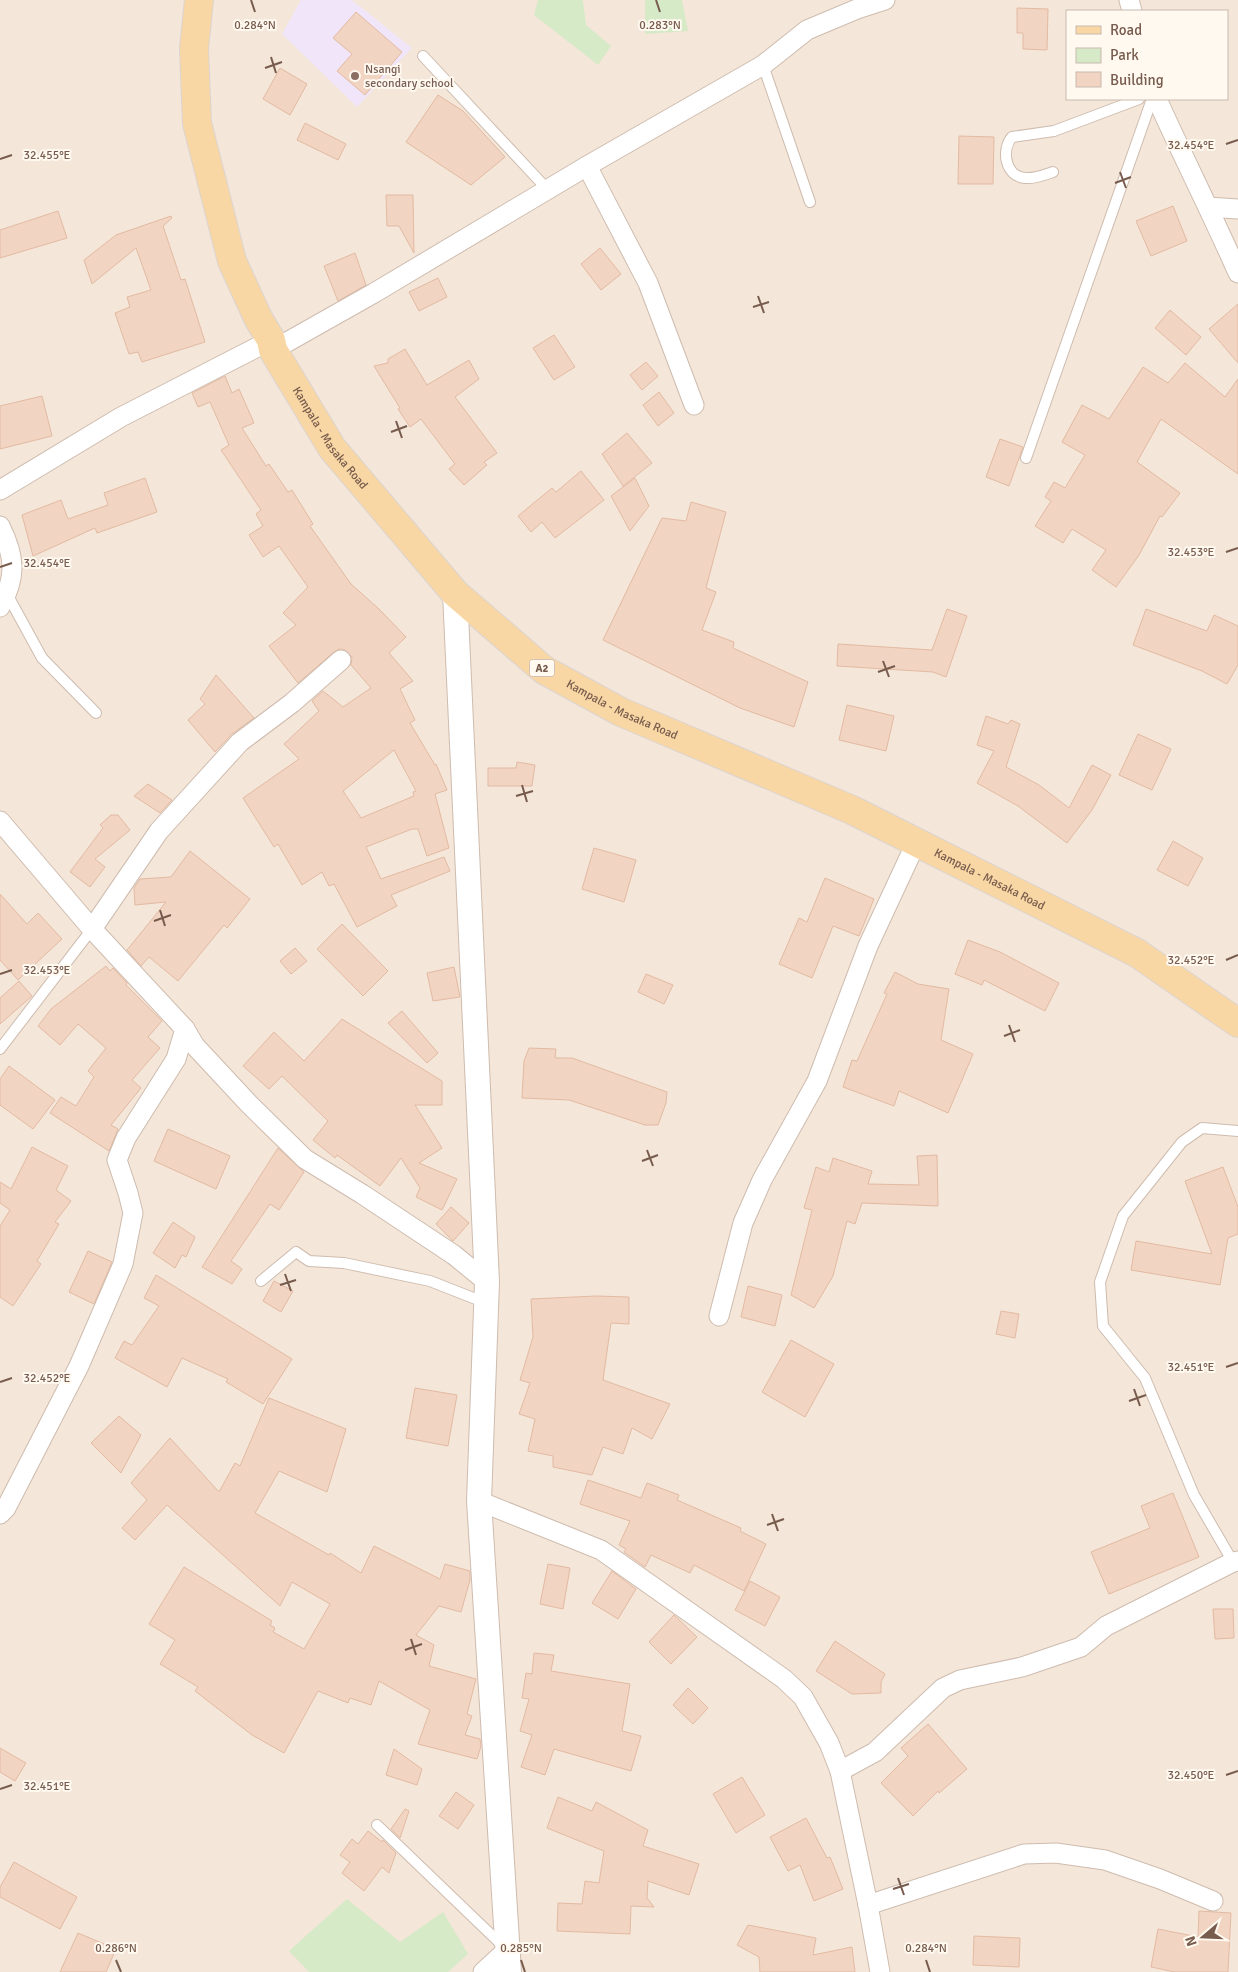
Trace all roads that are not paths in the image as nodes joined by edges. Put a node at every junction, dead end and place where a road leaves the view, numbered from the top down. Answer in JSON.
{"nodes":[{"id":1,"x":199,"y":0,"type":"edge"},
{"id":2,"x":885,"y":0,"type":"edge"},
{"id":3,"x":423,"y":56,"type":"dead end"},
{"id":4,"x":763,"y":66,"type":"junction"},
{"id":5,"x":1136,"y":100,"type":"edge"},
{"id":6,"x":1152,"y":100,"type":"edge"},
{"id":7,"x":1157,"y":100,"type":"edge"},
{"id":8,"x":586,"y":166,"type":"junction"},
{"id":9,"x":1053,"y":172,"type":"dead end"},
{"id":10,"x":548,"y":190,"type":"junction"},
{"id":11,"x":810,"y":202,"type":"dead end"},
{"id":12,"x":1208,"y":207,"type":"junction"},
{"id":13,"x":1238,"y":209,"type":"edge"},
{"id":14,"x":1238,"y":273,"type":"edge"},
{"id":15,"x":272,"y":345,"type":"junction"},
{"id":16,"x":694,"y":405,"type":"dead end"},
{"id":17,"x":1026,"y":458,"type":"dead end"},
{"id":18,"x":0,"y":490,"type":"edge"},
{"id":19,"x":0,"y":526,"type":"edge"},
{"id":20,"x":455,"y":593,"type":"junction"},
{"id":21,"x":4,"y":600,"type":"edge"},
{"id":22,"x":341,"y":660,"type":"dead end"},
{"id":23,"x":96,"y":713,"type":"dead end"},
{"id":24,"x":0,"y":820,"type":"edge"},
{"id":25,"x":916,"y":843,"type":"junction"},
{"id":26,"x":92,"y":928,"type":"junction"},
{"id":27,"x":1238,"y":1023,"type":"edge"},
{"id":28,"x":185,"y":1029,"type":"junction"},
{"id":29,"x":0,"y":1050,"type":"edge"},
{"id":30,"x":1238,"y":1131,"type":"edge"},
{"id":31,"x":261,"y":1281,"type":"dead end"},
{"id":32,"x":486,"y":1292,"type":"junction"},
{"id":33,"x":719,"y":1316,"type":"dead end"},
{"id":34,"x":479,"y":1501,"type":"junction"},
{"id":35,"x":0,"y":1514,"type":"edge"},
{"id":36,"x":1235,"y":1562,"type":"edge"},
{"id":37,"x":840,"y":1771,"type":"junction"},
{"id":38,"x":377,"y":1825,"type":"dead end"},
{"id":39,"x":1213,"y":1901,"type":"dead end"},
{"id":40,"x":868,"y":1905,"type":"junction"},
{"id":41,"x":508,"y":1961,"type":"edge"},
{"id":42,"x":483,"y":1972,"type":"edge"},
{"id":43,"x":880,"y":1972,"type":"edge"}],
"edges":[{"from":1,"to":15,"type":"main road","name":"Kampala - Masaka Road","number":"A2"},
{"from":2,"to":4,"type":"street"},
{"from":3,"to":10,"type":"lane"},
{"from":4,"to":8,"type":"street"},
{"from":4,"to":11,"type":"lane"},
{"from":5,"to":9,"type":"lane"},
{"from":6,"to":17,"type":"lane"},
{"from":7,"to":12,"type":"street"},
{"from":8,"to":10,"type":"street"},
{"from":8,"to":16,"type":"street"},
{"from":10,"to":15,"type":"street"},
{"from":12,"to":13,"type":"street"},
{"from":12,"to":14,"type":"street"},
{"from":15,"to":18,"type":"street"},
{"from":15,"to":20,"type":"main road","name":"Kampala - Masaka Road","number":"A2"},
{"from":19,"to":21,"type":"street"},
{"from":20,"to":25,"type":"main road","name":"Kampala - Masaka Road","number":"A2"},
{"from":20,"to":32,"type":"street"},
{"from":21,"to":23,"type":"lane"},
{"from":22,"to":26,"type":"street"},
{"from":24,"to":26,"type":"street"},
{"from":25,"to":27,"type":"main road","name":"Kampala - Masaka Road","number":"A2"},
{"from":25,"to":33,"type":"street"},
{"from":26,"to":28,"type":"street"},
{"from":26,"to":29,"type":"lane"},
{"from":28,"to":32,"type":"street"},
{"from":28,"to":35,"type":"street"},
{"from":30,"to":36,"type":"lane"},
{"from":31,"to":32,"type":"lane"},
{"from":32,"to":34,"type":"street"},
{"from":34,"to":37,"type":"street"},
{"from":34,"to":41,"type":"street"},
{"from":36,"to":37,"type":"street"},
{"from":37,"to":40,"type":"street"},
{"from":38,"to":41,"type":"lane"},
{"from":39,"to":40,"type":"street"},
{"from":40,"to":43,"type":"street"},
{"from":41,"to":42,"type":"street"}]}
